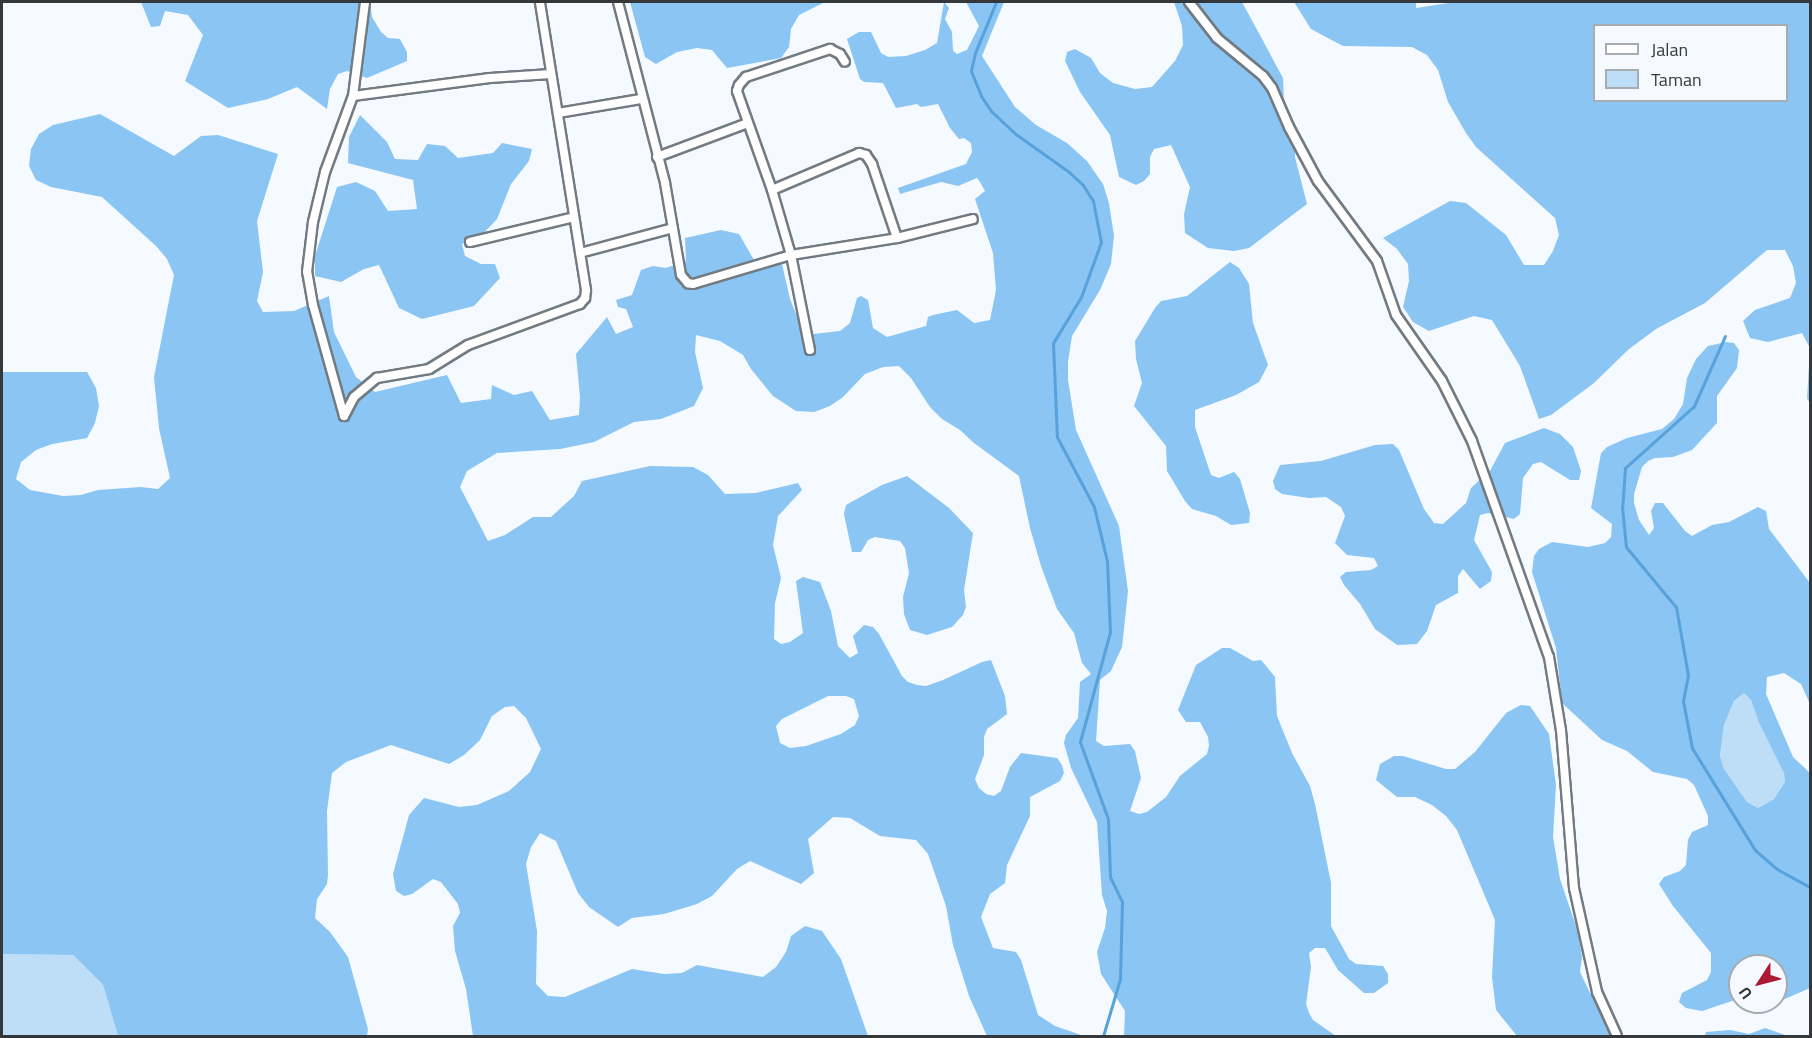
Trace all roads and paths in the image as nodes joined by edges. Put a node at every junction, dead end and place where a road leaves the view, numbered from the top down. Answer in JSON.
{"nodes":[{"id":1,"x":365,"y":2,"type":"edge"},
{"id":2,"x":540,"y":2,"type":"edge"},
{"id":3,"x":618,"y":2,"type":"edge"},
{"id":4,"x":1189,"y":2,"type":"edge"},
{"id":5,"x":845,"y":62,"type":"dead end"},
{"id":6,"x":551,"y":74,"type":"junction"},
{"id":7,"x":353,"y":96,"type":"junction"},
{"id":8,"x":641,"y":99,"type":"junction"},
{"id":9,"x":558,"y":113,"type":"junction"},
{"id":10,"x":748,"y":123,"type":"junction"},
{"id":11,"x":657,"y":157,"type":"junction"},
{"id":12,"x":772,"y":190,"type":"junction"},
{"id":13,"x":574,"y":217,"type":"junction"},
{"id":14,"x":973,"y":219,"type":"dead end"},
{"id":15,"x":673,"y":228,"type":"junction"},
{"id":16,"x":897,"y":238,"type":"junction"},
{"id":17,"x":470,"y":242,"type":"dead end"},
{"id":18,"x":580,"y":253,"type":"junction"},
{"id":19,"x":791,"y":255,"type":"junction"},
{"id":20,"x":810,"y":350,"type":"dead end"},
{"id":21,"x":1617,"y":1036,"type":"edge"}],
"edges":[{"from":1,"to":7,"type":"street"},
{"from":2,"to":6,"type":"street"},
{"from":3,"to":8,"type":"street"},
{"from":4,"to":21,"type":"street"},
{"from":5,"to":10,"type":"street"},
{"from":6,"to":7,"type":"street"},
{"from":6,"to":9,"type":"street"},
{"from":7,"to":18,"type":"street"},
{"from":8,"to":9,"type":"street"},
{"from":8,"to":11,"type":"street"},
{"from":9,"to":13,"type":"street"},
{"from":10,"to":11,"type":"street"},
{"from":10,"to":12,"type":"street"},
{"from":11,"to":15,"type":"street"},
{"from":12,"to":16,"type":"street"},
{"from":12,"to":19,"type":"street"},
{"from":13,"to":17,"type":"street"},
{"from":13,"to":18,"type":"street"},
{"from":14,"to":16,"type":"street"},
{"from":15,"to":18,"type":"street"},
{"from":15,"to":19,"type":"street"},
{"from":16,"to":19,"type":"street"},
{"from":19,"to":20,"type":"street"}]}
